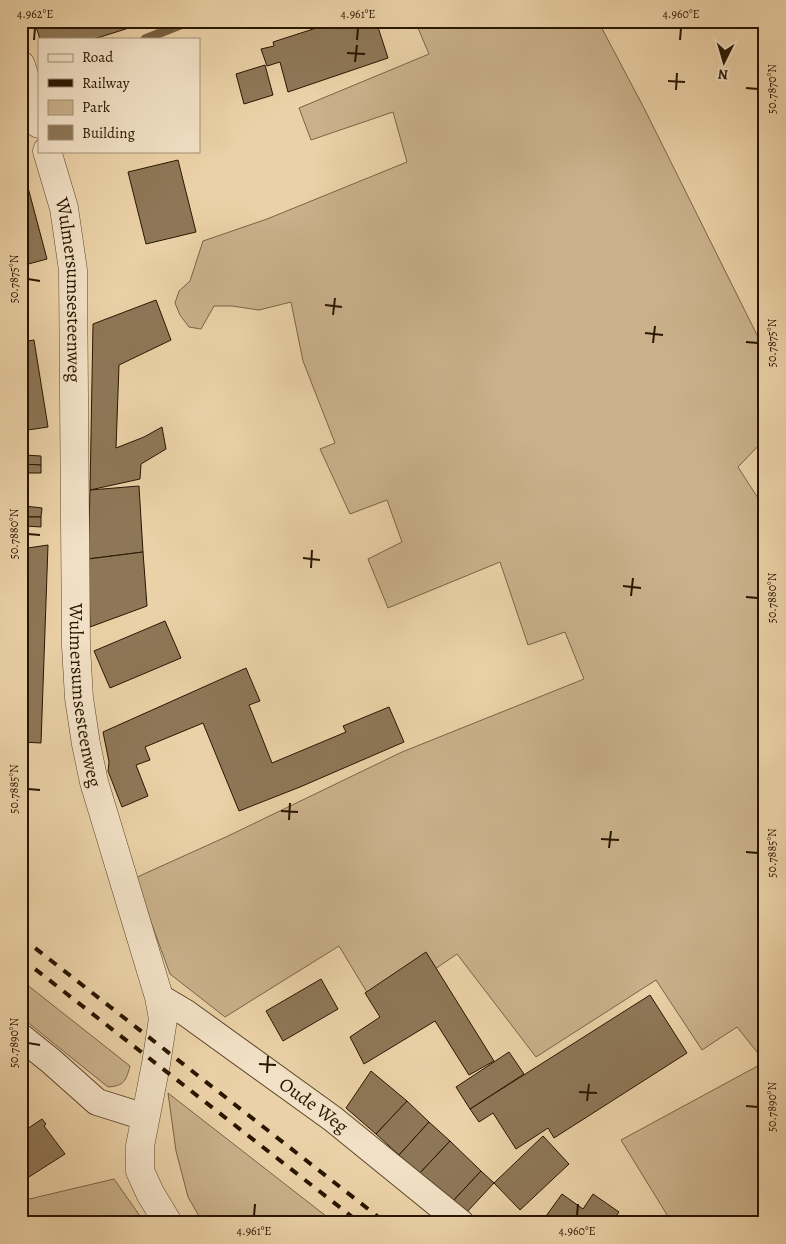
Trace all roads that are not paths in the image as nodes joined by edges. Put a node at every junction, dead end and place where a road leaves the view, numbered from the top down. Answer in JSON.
{"nodes":[{"id":1,"x":21,"y":65,"type":"edge"},
{"id":2,"x":38,"y":121,"type":"edge"},
{"id":3,"x":47,"y":152,"type":"edge"},
{"id":4,"x":159,"y":997,"type":"junction"},
{"id":5,"x":21,"y":1037,"type":"edge"},
{"id":6,"x":145,"y":1117,"type":"junction"},
{"id":7,"x":168,"y":1223,"type":"edge"},
{"id":8,"x":460,"y":1223,"type":"edge"}],
"edges":[{"from":1,"to":2,"type":"street"},
{"from":3,"to":4,"type":"street","name":"Wulmersumsesteenweg"},
{"from":4,"to":6,"type":"street","name":"Wulmersumsesteenweg"},
{"from":4,"to":8,"type":"street","name":"Oude Weg"},
{"from":5,"to":6,"type":"street"},
{"from":6,"to":7,"type":"street","name":"Wulmersumsesteenweg"}]}
